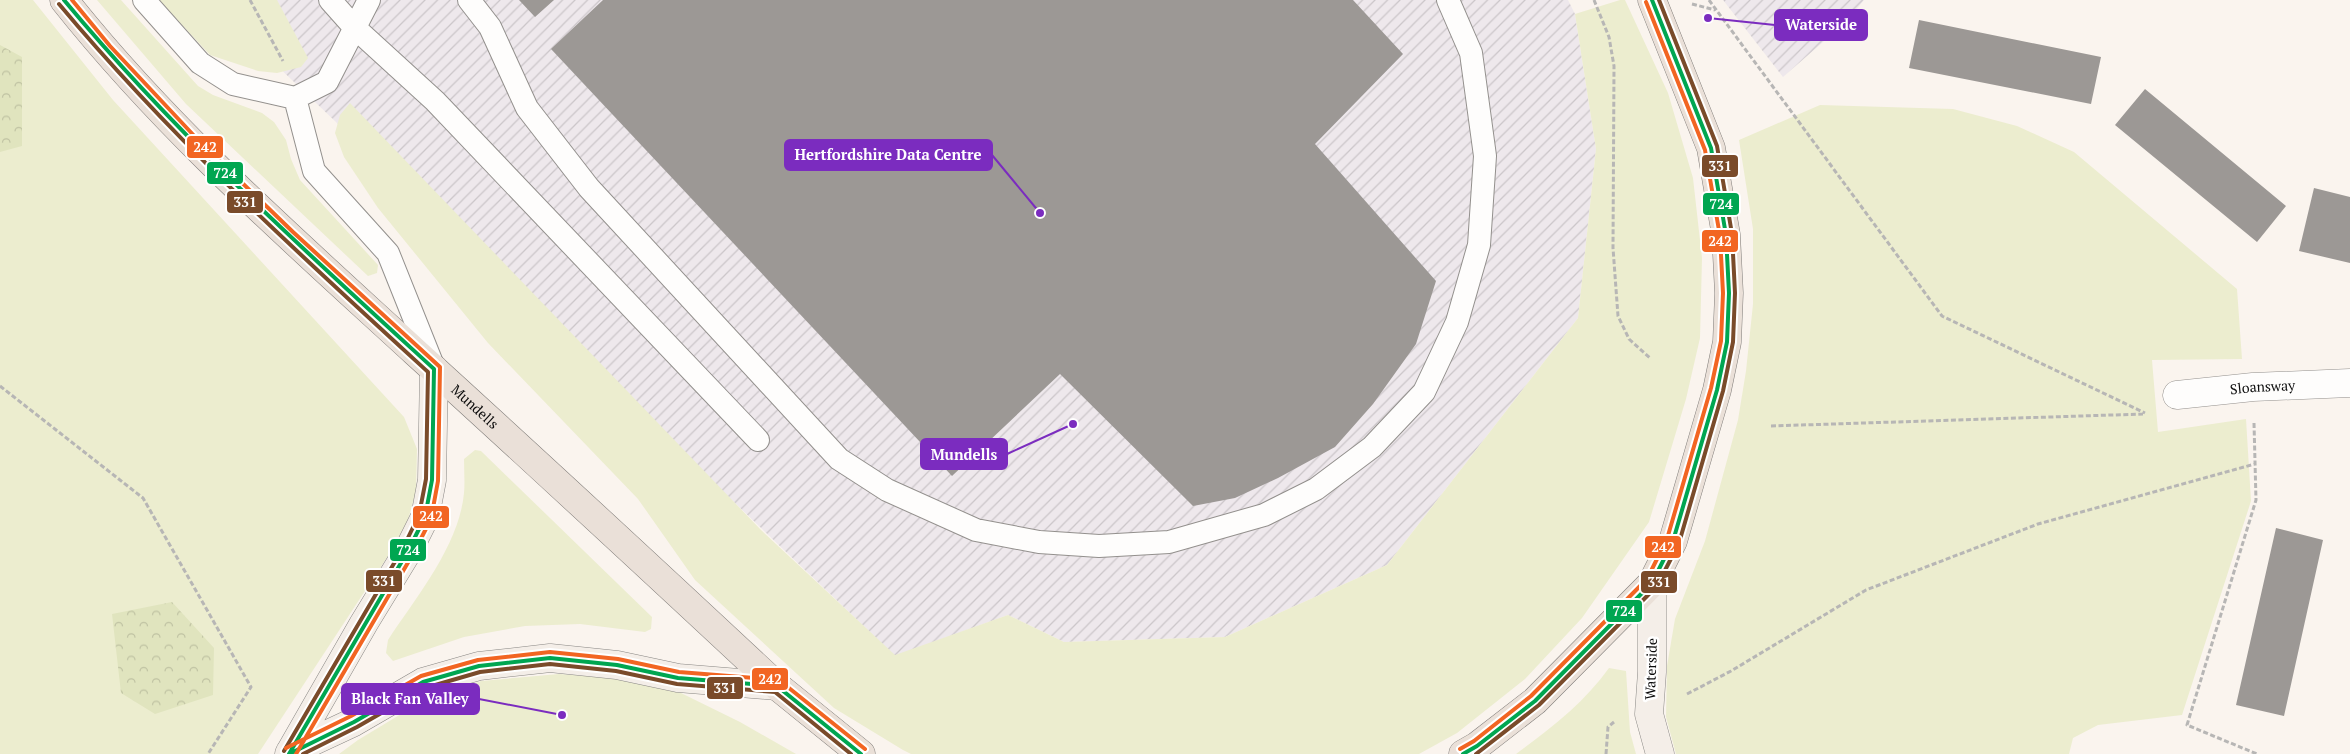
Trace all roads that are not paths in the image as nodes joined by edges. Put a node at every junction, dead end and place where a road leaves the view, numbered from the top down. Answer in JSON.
{"nodes":[{"id":1,"x":64,"y":0,"type":"edge"},
{"id":2,"x":144,"y":0,"type":"edge"},
{"id":3,"x":330,"y":0,"type":"edge"},
{"id":4,"x":369,"y":0,"type":"edge"},
{"id":5,"x":469,"y":0,"type":"edge"},
{"id":6,"x":1448,"y":0,"type":"edge"},
{"id":7,"x":1652,"y":0,"type":"edge"},
{"id":8,"x":354,"y":27,"type":"junction"},
{"id":9,"x":295,"y":98,"type":"junction"},
{"id":10,"x":434,"y":369,"type":"junction"},
{"id":11,"x":2350,"y":384,"type":"edge"},
{"id":12,"x":2177,"y":395,"type":"road end"},
{"id":13,"x":758,"y":440,"type":"dead end"},
{"id":14,"x":1652,"y":583,"type":"junction"},
{"id":15,"x":777,"y":686,"type":"junction"},
{"id":16,"x":290,"y":753,"type":"edge"},
{"id":17,"x":861,"y":754,"type":"edge"},
{"id":18,"x":1463,"y":754,"type":"edge"},
{"id":19,"x":1660,"y":754,"type":"edge"}],
"edges":[{"from":1,"to":10,"type":"main road","name":"Mundells"},
{"from":2,"to":9,"type":"lane"},
{"from":3,"to":8,"type":"lane"},
{"from":4,"to":8,"type":"lane"},
{"from":5,"to":6,"type":"lane"},
{"from":7,"to":14,"type":"main road"},
{"from":8,"to":9,"type":"lane"},
{"from":8,"to":13,"type":"lane"},
{"from":9,"to":10,"type":"lane"},
{"from":10,"to":15,"type":"main road","name":"Mundells"},
{"from":10,"to":16,"type":"street"},
{"from":11,"to":12,"type":"street","name":"Sloansway"},
{"from":14,"to":18,"type":"main road"},
{"from":14,"to":19,"type":"street","name":"Waterside"},
{"from":15,"to":16,"type":"street"},
{"from":15,"to":17,"type":"main road","name":"Mundells"}]}
